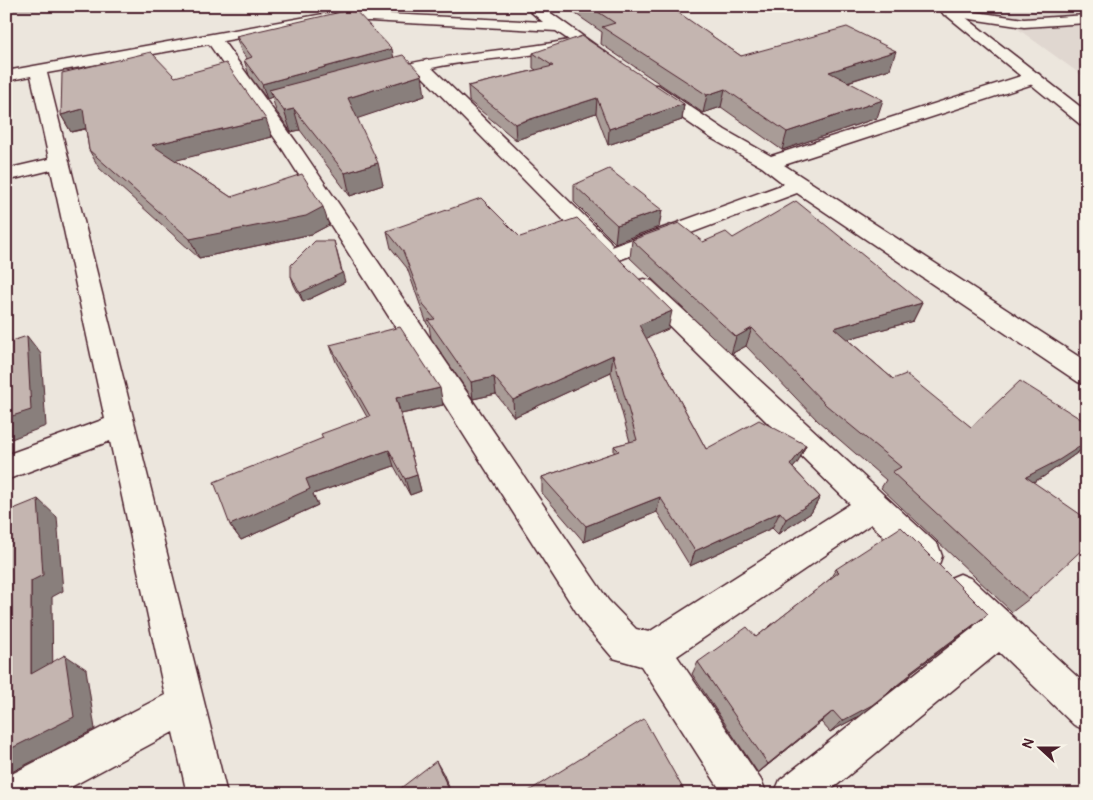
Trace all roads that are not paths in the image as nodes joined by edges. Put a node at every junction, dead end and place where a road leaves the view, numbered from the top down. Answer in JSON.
{"nodes":[{"id":1,"x":532,"y":6,"type":"edge"},
{"id":2,"x":945,"y":9,"type":"edge"},
{"id":3,"x":1087,"y":20,"type":"edge"},
{"id":4,"x":1024,"y":23,"type":"junction"},
{"id":5,"x":560,"y":27,"type":"junction"},
{"id":6,"x":214,"y":40,"type":"junction"},
{"id":7,"x":581,"y":42,"type":"junction"},
{"id":8,"x":992,"y":46,"type":"junction"},
{"id":9,"x":421,"y":66,"type":"junction"},
{"id":10,"x":38,"y":70,"type":"junction"},
{"id":11,"x":390,"y":73,"type":"edge"},
{"id":12,"x":6,"y":76,"type":"edge"},
{"id":13,"x":1033,"y":78,"type":"junction"},
{"id":14,"x":1087,"y":120,"type":"edge"},
{"id":15,"x":60,"y":162,"type":"junction"},
{"id":16,"x":769,"y":163,"type":"junction"},
{"id":17,"x":6,"y":175,"type":"edge"},
{"id":18,"x":799,"y":185,"type":"junction"},
{"id":19,"x":611,"y":255,"type":"junction"},
{"id":20,"x":1087,"y":375,"type":"edge"},
{"id":21,"x":121,"y":425,"type":"junction"},
{"id":22,"x":6,"y":468,"type":"edge"},
{"id":23,"x":874,"y":505,"type":"junction"},
{"id":24,"x":1000,"y":629,"type":"junction"},
{"id":25,"x":652,"y":651,"type":"junction"},
{"id":26,"x":187,"y":704,"type":"junction"},
{"id":27,"x":1087,"y":712,"type":"edge"},
{"id":28,"x":16,"y":794,"type":"edge"},
{"id":29,"x":207,"y":794,"type":"edge"},
{"id":30,"x":747,"y":794,"type":"edge"},
{"id":31,"x":794,"y":794,"type":"edge"}],
"edges":[{"from":1,"to":5,"type":"street"},
{"from":2,"to":4,"type":"street"},
{"from":2,"to":8,"type":"street"},
{"from":3,"to":4,"type":"street"},
{"from":4,"to":8,"type":"street"},
{"from":5,"to":6,"type":"street"},
{"from":5,"to":7,"type":"street"},
{"from":6,"to":10,"type":"street"},
{"from":6,"to":25,"type":"street"},
{"from":7,"to":9,"type":"street"},
{"from":7,"to":16,"type":"street"},
{"from":8,"to":13,"type":"street"},
{"from":9,"to":11,"type":"street"},
{"from":9,"to":19,"type":"street"},
{"from":10,"to":12,"type":"street"},
{"from":10,"to":15,"type":"street"},
{"from":13,"to":14,"type":"street"},
{"from":13,"to":16,"type":"street"},
{"from":15,"to":17,"type":"street"},
{"from":15,"to":21,"type":"street"},
{"from":16,"to":18,"type":"street"},
{"from":18,"to":19,"type":"street"},
{"from":18,"to":20,"type":"street"},
{"from":19,"to":23,"type":"street"},
{"from":21,"to":22,"type":"street"},
{"from":21,"to":26,"type":"street"},
{"from":23,"to":24,"type":"street"},
{"from":23,"to":25,"type":"street"},
{"from":24,"to":27,"type":"street"},
{"from":24,"to":31,"type":"street"},
{"from":25,"to":30,"type":"street"},
{"from":26,"to":28,"type":"street"},
{"from":26,"to":29,"type":"street"}]}
